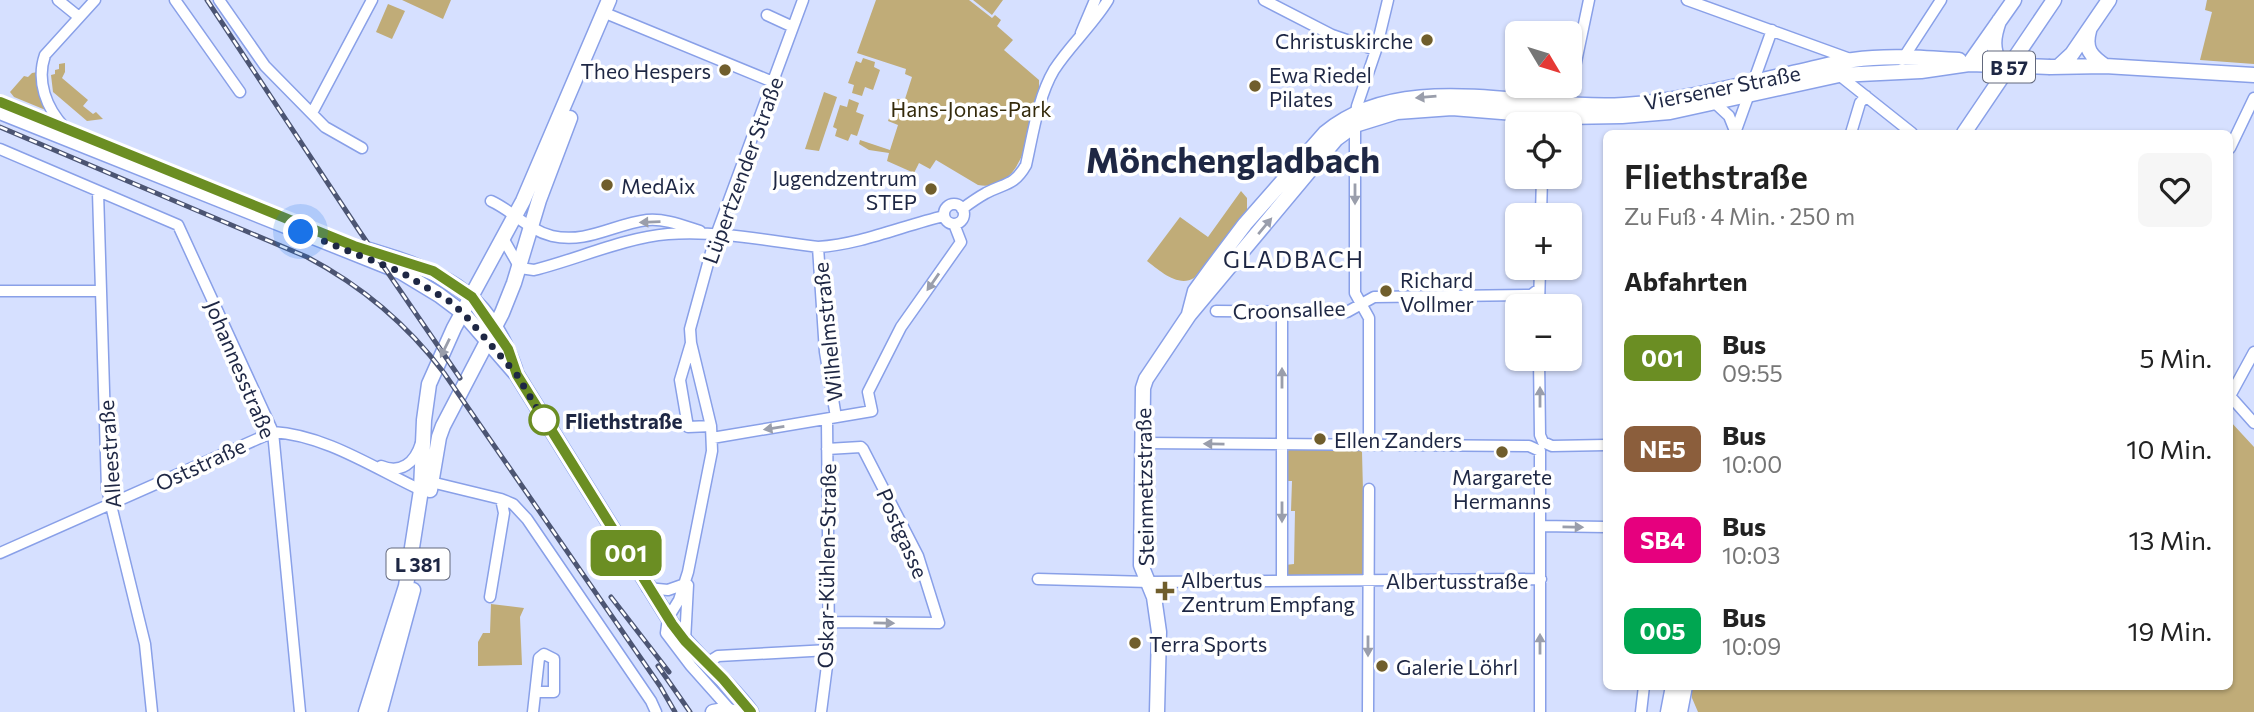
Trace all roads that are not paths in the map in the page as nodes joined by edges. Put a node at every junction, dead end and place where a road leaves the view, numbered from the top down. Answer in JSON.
{"nodes":[{"id":1,"x":58,"y":0,"type":"edge"},
{"id":2,"x":94,"y":0,"type":"edge"},
{"id":3,"x":174,"y":0,"type":"edge"},
{"id":4,"x":219,"y":0,"type":"edge"},
{"id":5,"x":372,"y":0,"type":"edge"},
{"id":6,"x":617,"y":0,"type":"edge"},
{"id":7,"x":803,"y":0,"type":"edge"},
{"id":8,"x":1094,"y":0,"type":"edge"},
{"id":9,"x":1108,"y":0,"type":"edge"},
{"id":10,"x":1264,"y":0,"type":"edge"},
{"id":11,"x":1388,"y":0,"type":"edge"},
{"id":12,"x":1589,"y":0,"type":"edge"},
{"id":13,"x":1687,"y":0,"type":"edge"},
{"id":14,"x":1941,"y":0,"type":"edge"},
{"id":15,"x":2014,"y":0,"type":"edge"},
{"id":16,"x":2044,"y":0,"type":"edge"},
{"id":17,"x":2054,"y":0,"type":"edge"},
{"id":18,"x":2109,"y":0,"type":"edge"},
{"id":19,"x":610,"y":7,"type":"edge"},
{"id":20,"x":766,"y":15,"type":"dead end"},
{"id":21,"x":79,"y":17,"type":"junction"},
{"id":22,"x":1999,"y":21,"type":"junction"},
{"id":23,"x":793,"y":27,"type":"junction"},
{"id":24,"x":1772,"y":30,"type":"junction"},
{"id":25,"x":2090,"y":30,"type":"junction"},
{"id":26,"x":1079,"y":39,"type":"junction"},
{"id":27,"x":1376,"y":50,"type":"junction"},
{"id":28,"x":1903,"y":58,"type":"junction"},
{"id":29,"x":1853,"y":60,"type":"junction"},
{"id":30,"x":1969,"y":64,"type":"junction"},
{"id":31,"x":2000,"y":65,"type":"junction"},
{"id":32,"x":2105,"y":66,"type":"junction"},
{"id":33,"x":2054,"y":67,"type":"junction"},
{"id":34,"x":1895,"y":71,"type":"junction"},
{"id":35,"x":1839,"y":75,"type":"junction"},
{"id":36,"x":2254,"y":75,"type":"edge"},
{"id":37,"x":773,"y":82,"type":"junction"},
{"id":38,"x":1752,"y":82,"type":"junction"},
{"id":39,"x":240,"y":92,"type":"dead end"},
{"id":40,"x":1747,"y":96,"type":"junction"},
{"id":41,"x":1866,"y":96,"type":"junction"},
{"id":42,"x":2254,"y":97,"type":"edge"},
{"id":43,"x":0,"y":102,"type":"edge"},
{"id":44,"x":1715,"y":103,"type":"junction"},
{"id":45,"x":0,"y":112,"type":"edge"},
{"id":46,"x":1545,"y":112,"type":"edge"},
{"id":47,"x":1564,"y":112,"type":"edge"},
{"id":48,"x":1581,"y":112,"type":"edge"},
{"id":49,"x":312,"y":113,"type":"junction"},
{"id":50,"x":1582,"y":116,"type":"edge"},
{"id":51,"x":1356,"y":118,"type":"junction"},
{"id":52,"x":65,"y":128,"type":"junction"},
{"id":53,"x":1734,"y":130,"type":"edge"},
{"id":54,"x":1736,"y":130,"type":"edge"},
{"id":55,"x":1852,"y":130,"type":"edge"},
{"id":56,"x":1908,"y":130,"type":"edge"},
{"id":57,"x":1958,"y":130,"type":"edge"},
{"id":58,"x":1966,"y":130,"type":"edge"},
{"id":59,"x":2233,"y":142,"type":"edge"},
{"id":60,"x":362,"y":148,"type":"dead end"},
{"id":61,"x":0,"y":149,"type":"edge"},
{"id":62,"x":98,"y":192,"type":"junction"},
{"id":63,"x":492,"y":201,"type":"dead end"},
{"id":64,"x":962,"y":209,"type":"junction"},
{"id":65,"x":516,"y":216,"type":"junction"},
{"id":66,"x":944,"y":216,"type":"junction"},
{"id":67,"x":954,"y":224,"type":"junction"},
{"id":68,"x":531,"y":228,"type":"junction"},
{"id":69,"x":716,"y":235,"type":"junction"},
{"id":70,"x":504,"y":240,"type":"junction"},
{"id":71,"x":818,"y":247,"type":"junction"},
{"id":72,"x":520,"y":268,"type":"junction"},
{"id":73,"x":482,"y":280,"type":"junction"},
{"id":74,"x":1539,"y":280,"type":"edge"},
{"id":75,"x":1539,"y":289,"type":"junction"},
{"id":76,"x":0,"y":291,"type":"edge"},
{"id":77,"x":101,"y":291,"type":"junction"},
{"id":78,"x":1539,"y":294,"type":"edge"},
{"id":79,"x":472,"y":297,"type":"junction"},
{"id":80,"x":1361,"y":304,"type":"junction"},
{"id":81,"x":1216,"y":311,"type":"dead end"},
{"id":82,"x":1282,"y":312,"type":"junction"},
{"id":83,"x":463,"y":313,"type":"junction"},
{"id":84,"x":485,"y":313,"type":"junction"},
{"id":85,"x":1189,"y":315,"type":"joint"},
{"id":86,"x":495,"y":327,"type":"junction"},
{"id":87,"x":477,"y":328,"type":"junction"},
{"id":88,"x":487,"y":341,"type":"junction"},
{"id":89,"x":691,"y":343,"type":"junction"},
{"id":90,"x":2254,"y":352,"type":"edge"},
{"id":91,"x":476,"y":362,"type":"junction"},
{"id":92,"x":1539,"y":371,"type":"edge"},
{"id":93,"x":517,"y":375,"type":"junction"},
{"id":94,"x":2233,"y":390,"type":"edge"},
{"id":95,"x":2233,"y":399,"type":"edge"},
{"id":96,"x":832,"y":418,"type":"junction"},
{"id":97,"x":2254,"y":423,"type":"edge"},
{"id":98,"x":273,"y":432,"type":"junction"},
{"id":99,"x":711,"y":432,"type":"junction"},
{"id":100,"x":423,"y":438,"type":"junction"},
{"id":101,"x":1143,"y":443,"type":"junction"},
{"id":102,"x":1282,"y":444,"type":"junction"},
{"id":103,"x":1369,"y":445,"type":"junction"},
{"id":104,"x":1603,"y":446,"type":"edge"},
{"id":105,"x":827,"y":449,"type":"junction"},
{"id":106,"x":365,"y":462,"type":"junction"},
{"id":107,"x":426,"y":486,"type":"junction"},
{"id":108,"x":1369,"y":489,"type":"dead end"},
{"id":109,"x":501,"y":499,"type":"junction"},
{"id":110,"x":110,"y":506,"type":"junction"},
{"id":111,"x":1540,"y":526,"type":"junction"},
{"id":112,"x":1603,"y":527,"type":"edge"},
{"id":113,"x":0,"y":553,"type":"edge"},
{"id":114,"x":688,"y":572,"type":"junction"},
{"id":115,"x":1038,"y":579,"type":"dead end"},
{"id":116,"x":1541,"y":579,"type":"junction"},
{"id":117,"x":1282,"y":580,"type":"junction"},
{"id":118,"x":1368,"y":580,"type":"junction"},
{"id":119,"x":1149,"y":582,"type":"junction"},
{"id":120,"x":685,"y":584,"type":"junction"},
{"id":121,"x":647,"y":588,"type":"junction"},
{"id":122,"x":490,"y":597,"type":"dead end"},
{"id":123,"x":668,"y":618,"type":"junction"},
{"id":124,"x":829,"y":622,"type":"junction"},
{"id":125,"x":685,"y":641,"type":"junction"},
{"id":126,"x":829,"y":650,"type":"junction"},
{"id":127,"x":707,"y":663,"type":"junction"},
{"id":128,"x":709,"y":686,"type":"junction"},
{"id":129,"x":1644,"y":690,"type":"edge"},
{"id":130,"x":1679,"y":690,"type":"edge"},
{"id":131,"x":1680,"y":690,"type":"edge"},
{"id":132,"x":1680,"y":690,"type":"edge"},
{"id":133,"x":537,"y":692,"type":"dead end"},
{"id":134,"x":382,"y":709,"type":"edge"},
{"id":135,"x":152,"y":712,"type":"edge"},
{"id":136,"x":300,"y":712,"type":"edge"},
{"id":137,"x":366,"y":712,"type":"edge"},
{"id":138,"x":533,"y":712,"type":"edge"},
{"id":139,"x":656,"y":712,"type":"edge"},
{"id":140,"x":707,"y":712,"type":"edge"},
{"id":141,"x":713,"y":712,"type":"edge"},
{"id":142,"x":733,"y":712,"type":"edge"},
{"id":143,"x":751,"y":712,"type":"edge"},
{"id":144,"x":821,"y":712,"type":"edge"},
{"id":145,"x":1157,"y":712,"type":"edge"},
{"id":146,"x":1368,"y":712,"type":"edge"},
{"id":147,"x":1540,"y":712,"type":"edge"},
{"id":148,"x":1641,"y":712,"type":"edge"},
{"id":149,"x":1668,"y":712,"type":"edge"},
{"id":150,"x":1680,"y":712,"type":"edge"},
{"id":151,"x":1688,"y":712,"type":"edge"}],
"edges":[{"from":1,"to":21,"type":"street"},
{"from":2,"to":21,"type":"street"},
{"from":3,"to":39,"type":"street"},
{"from":4,"to":49,"type":"street"},
{"from":5,"to":49,"type":"street"},
{"from":6,"to":19,"type":"main road","number":"L 381"},
{"from":7,"to":23,"type":"street","name":"Lüpertzender Straße"},
{"from":8,"to":26,"type":"street"},
{"from":9,"to":26,"type":"street"},
{"from":10,"to":27,"type":"street"},
{"from":11,"to":27,"type":"street"},
{"from":12,"to":47,"type":"street"},
{"from":13,"to":24,"type":"street"},
{"from":14,"to":28,"type":"street"},
{"from":15,"to":22,"type":"main road"},
{"from":16,"to":57,"type":"main road","number":"B 57"},
{"from":17,"to":58,"type":"main road","number":"B 57"},
{"from":18,"to":25,"type":"main road"},
{"from":19,"to":37,"type":"street"},
{"from":19,"to":65,"type":"main road","number":"L 381"},
{"from":19,"to":68,"type":"main road","number":"L 381"},
{"from":20,"to":23,"type":"street"},
{"from":21,"to":52,"type":"street"},
{"from":22,"to":30,"type":"main road"},
{"from":22,"to":31,"type":"main road"},
{"from":23,"to":37,"type":"street","name":"Lüpertzender Straße"},
{"from":24,"to":29,"type":"street"},
{"from":24,"to":38,"type":"street"},
{"from":25,"to":32,"type":"main road"},
{"from":25,"to":33,"type":"main road"},
{"from":26,"to":64,"type":"street"},
{"from":27,"to":51,"type":"street"},
{"from":28,"to":29,"type":"main road","name":"Viersener Straße"},
{"from":28,"to":30,"type":"main road","name":"Viersener Straße"},
{"from":28,"to":34,"type":"street"},
{"from":29,"to":38,"type":"main road","name":"Viersener Straße"},
{"from":30,"to":31,"type":"main road","name":"Viersener Straße"},
{"from":30,"to":34,"type":"main road","name":"Viersener Straße"},
{"from":31,"to":33,"type":"main road","name":"Viersener Straße","bridge":true},
{"from":32,"to":33,"type":"main road","name":"Viersener Straße"},
{"from":32,"to":36,"type":"main road","name":"Viersener Straße"},
{"from":34,"to":35,"type":"main road","name":"Viersener Straße"},
{"from":35,"to":40,"type":"main road","name":"Viersener Straße"},
{"from":35,"to":41,"type":"street"},
{"from":37,"to":69,"type":"street","name":"Lüpertzender Straße"},
{"from":38,"to":40,"type":"street"},
{"from":38,"to":48,"type":"main road","name":"Viersener Straße"},
{"from":40,"to":44,"type":"main road","name":"Viersener Straße"},
{"from":40,"to":54,"type":"street"},
{"from":41,"to":55,"type":"street"},
{"from":41,"to":56,"type":"street"},
{"from":42,"to":59,"type":"street"},
{"from":43,"to":52,"type":"main road"},
{"from":44,"to":50,"type":"main road","name":"Viersener Straße"},
{"from":44,"to":53,"type":"street"},
{"from":45,"to":83,"type":"main road"},
{"from":46,"to":51,"type":"main road","name":"Viersener Straße"},
{"from":49,"to":60,"type":"street"},
{"from":51,"to":80,"type":"street","one_way":true},
{"from":51,"to":85,"type":"main road","name":"Viersener Straße"},
{"from":52,"to":79,"type":"main road"},
{"from":61,"to":62,"type":"street","name":"Johannesstraße"},
{"from":62,"to":77,"type":"street","name":"Alleestraße"},
{"from":62,"to":98,"type":"street","name":"Johannesstraße"},
{"from":63,"to":65,"type":"street"},
{"from":64,"to":66,"type":"street"},
{"from":64,"to":67,"type":"street"},
{"from":65,"to":68,"type":"street"},
{"from":65,"to":70,"type":"main road","number":"L 381"},
{"from":66,"to":67,"type":"street"},
{"from":66,"to":71,"type":"street"},
{"from":67,"to":96,"type":"street","one_way":true},
{"from":69,"to":68,"type":"street","one_way":true},
{"from":68,"to":72,"type":"main road","number":"L 381"},
{"from":69,"to":71,"type":"street"},
{"from":69,"to":72,"type":"street"},
{"from":69,"to":89,"type":"street","name":"Lüpertzender Straße"},
{"from":70,"to":72,"type":"street"},
{"from":70,"to":73,"type":"main road","number":"L 381"},
{"from":71,"to":96,"type":"street","name":"Wilhelmstraße"},
{"from":72,"to":86,"type":"main road","number":"L 381"},
{"from":73,"to":79,"type":"main road","number":"L 381"},
{"from":73,"to":84,"type":"main road"},
{"from":74,"to":75,"type":"street"},
{"from":75,"to":78,"type":"street"},
{"from":75,"to":80,"type":"street","name":"Croonsallee"},
{"from":76,"to":77,"type":"street"},
{"from":77,"to":110,"type":"street","name":"Alleestraße"},
{"from":79,"to":83,"type":"main road","number":"L 381"},
{"from":79,"to":84,"type":"main road"},
{"from":79,"to":87,"type":"main road"},
{"from":80,"to":82,"type":"street","name":"Croonsallee"},
{"from":80,"to":103,"type":"street"},
{"from":81,"to":82,"type":"street","name":"Croonsallee"},
{"from":102,"to":82,"type":"street","one_way":true},
{"from":83,"to":87,"type":"main road"},
{"from":83,"to":100,"type":"main road","number":"L 381","one_way":true},
{"from":84,"to":86,"type":"main road"},
{"from":84,"to":88,"type":"main road"},
{"from":85,"to":101,"type":"main road","name":"Steinmetzstraße"},
{"from":86,"to":88,"type":"main road","number":"L 381"},
{"from":86,"to":93,"type":"main road"},
{"from":87,"to":88,"type":"main road"},
{"from":87,"to":91,"type":"main road"},
{"from":88,"to":91,"type":"main road","number":"L 381"},
{"from":88,"to":93,"type":"main road"},
{"from":89,"to":99,"type":"street","name":"Lüpertzender Straße"},
{"from":89,"to":99,"type":"street","name":"Lüpertzender Straße"},
{"from":90,"to":94,"type":"street"},
{"from":91,"to":107,"type":"main road","number":"L 381"},
{"from":104,"to":92,"type":"street","one_way":true},
{"from":93,"to":121,"type":"main road"},
{"from":95,"to":97,"type":"street"},
{"from":96,"to":99,"type":"street","one_way":true},
{"from":96,"to":105,"type":"street","name":"Oskar-Kühlen-Straße"},
{"from":98,"to":106,"type":"street","name":"Oststraße"},
{"from":98,"to":110,"type":"street","name":"Oststraße"},
{"from":98,"to":136,"type":"street","name":"Johannesstraße"},
{"from":99,"to":114,"type":"street","name":"Lüpertzender Straße"},
{"from":100,"to":106,"type":"street","name":"Oststraße"},
{"from":100,"to":107,"type":"main road","number":"L 381"},
{"from":102,"to":101,"type":"street","one_way":true},
{"from":101,"to":119,"type":"main road","name":"Steinmetzstraße"},
{"from":102,"to":103,"type":"street"},
{"from":102,"to":117,"type":"street","one_way":true},
{"from":103,"to":111,"type":"street"},
{"from":105,"to":124,"type":"street","name":"Oskar-Kühlen-Straße"},
{"from":124,"to":105,"type":"street","name":"Postgasse","one_way":true},
{"from":106,"to":107,"type":"street","name":"Oststraße"},
{"from":107,"to":109,"type":"street","name":"Oststraße"},
{"from":107,"to":134,"type":"main road","number":"L 381"},
{"from":107,"to":137,"type":"main road","number":"L 381"},
{"from":108,"to":118,"type":"street"},
{"from":109,"to":122,"type":"street"},
{"from":109,"to":139,"type":"street"},
{"from":110,"to":113,"type":"street","name":"Oststraße"},
{"from":110,"to":135,"type":"street","name":"Alleestraße"},
{"from":111,"to":112,"type":"street","one_way":true},
{"from":111,"to":116,"type":"street"},
{"from":114,"to":120,"type":"street","name":"Lüpertzender Straße"},
{"from":114,"to":125,"type":"street"},
{"from":115,"to":119,"type":"street","name":"Albertusstraße"},
{"from":116,"to":118,"type":"street","name":"Albertusstraße"},
{"from":147,"to":116,"type":"street","one_way":true},
{"from":117,"to":118,"type":"street","name":"Albertusstraße"},
{"from":117,"to":119,"type":"street","name":"Albertusstraße"},
{"from":118,"to":146,"type":"street","one_way":true},
{"from":119,"to":145,"type":"main road","name":"Steinmetzstraße"},
{"from":120,"to":121,"type":"street"},
{"from":120,"to":123,"type":"street","name":"Lüpertzender Straße"},
{"from":121,"to":123,"type":"main road"},
{"from":123,"to":125,"type":"main road"},
{"from":123,"to":128,"type":"street"},
{"from":124,"to":126,"type":"street","name":"Oskar-Kühlen-Straße"},
{"from":125,"to":127,"type":"main road"},
{"from":126,"to":127,"type":"street"},
{"from":126,"to":144,"type":"street","name":"Oskar-Kühlen-Straße"},
{"from":127,"to":143,"type":"main road"},
{"from":128,"to":140,"type":"street"},
{"from":128,"to":142,"type":"street"},
{"from":129,"to":148,"type":"street"},
{"from":130,"to":149,"type":"main road"},
{"from":131,"to":150,"type":"main road"},
{"from":132,"to":151,"type":"main road"},
{"from":133,"to":138,"type":"street"},
{"from":141,"to":142,"type":"main road"}]}
